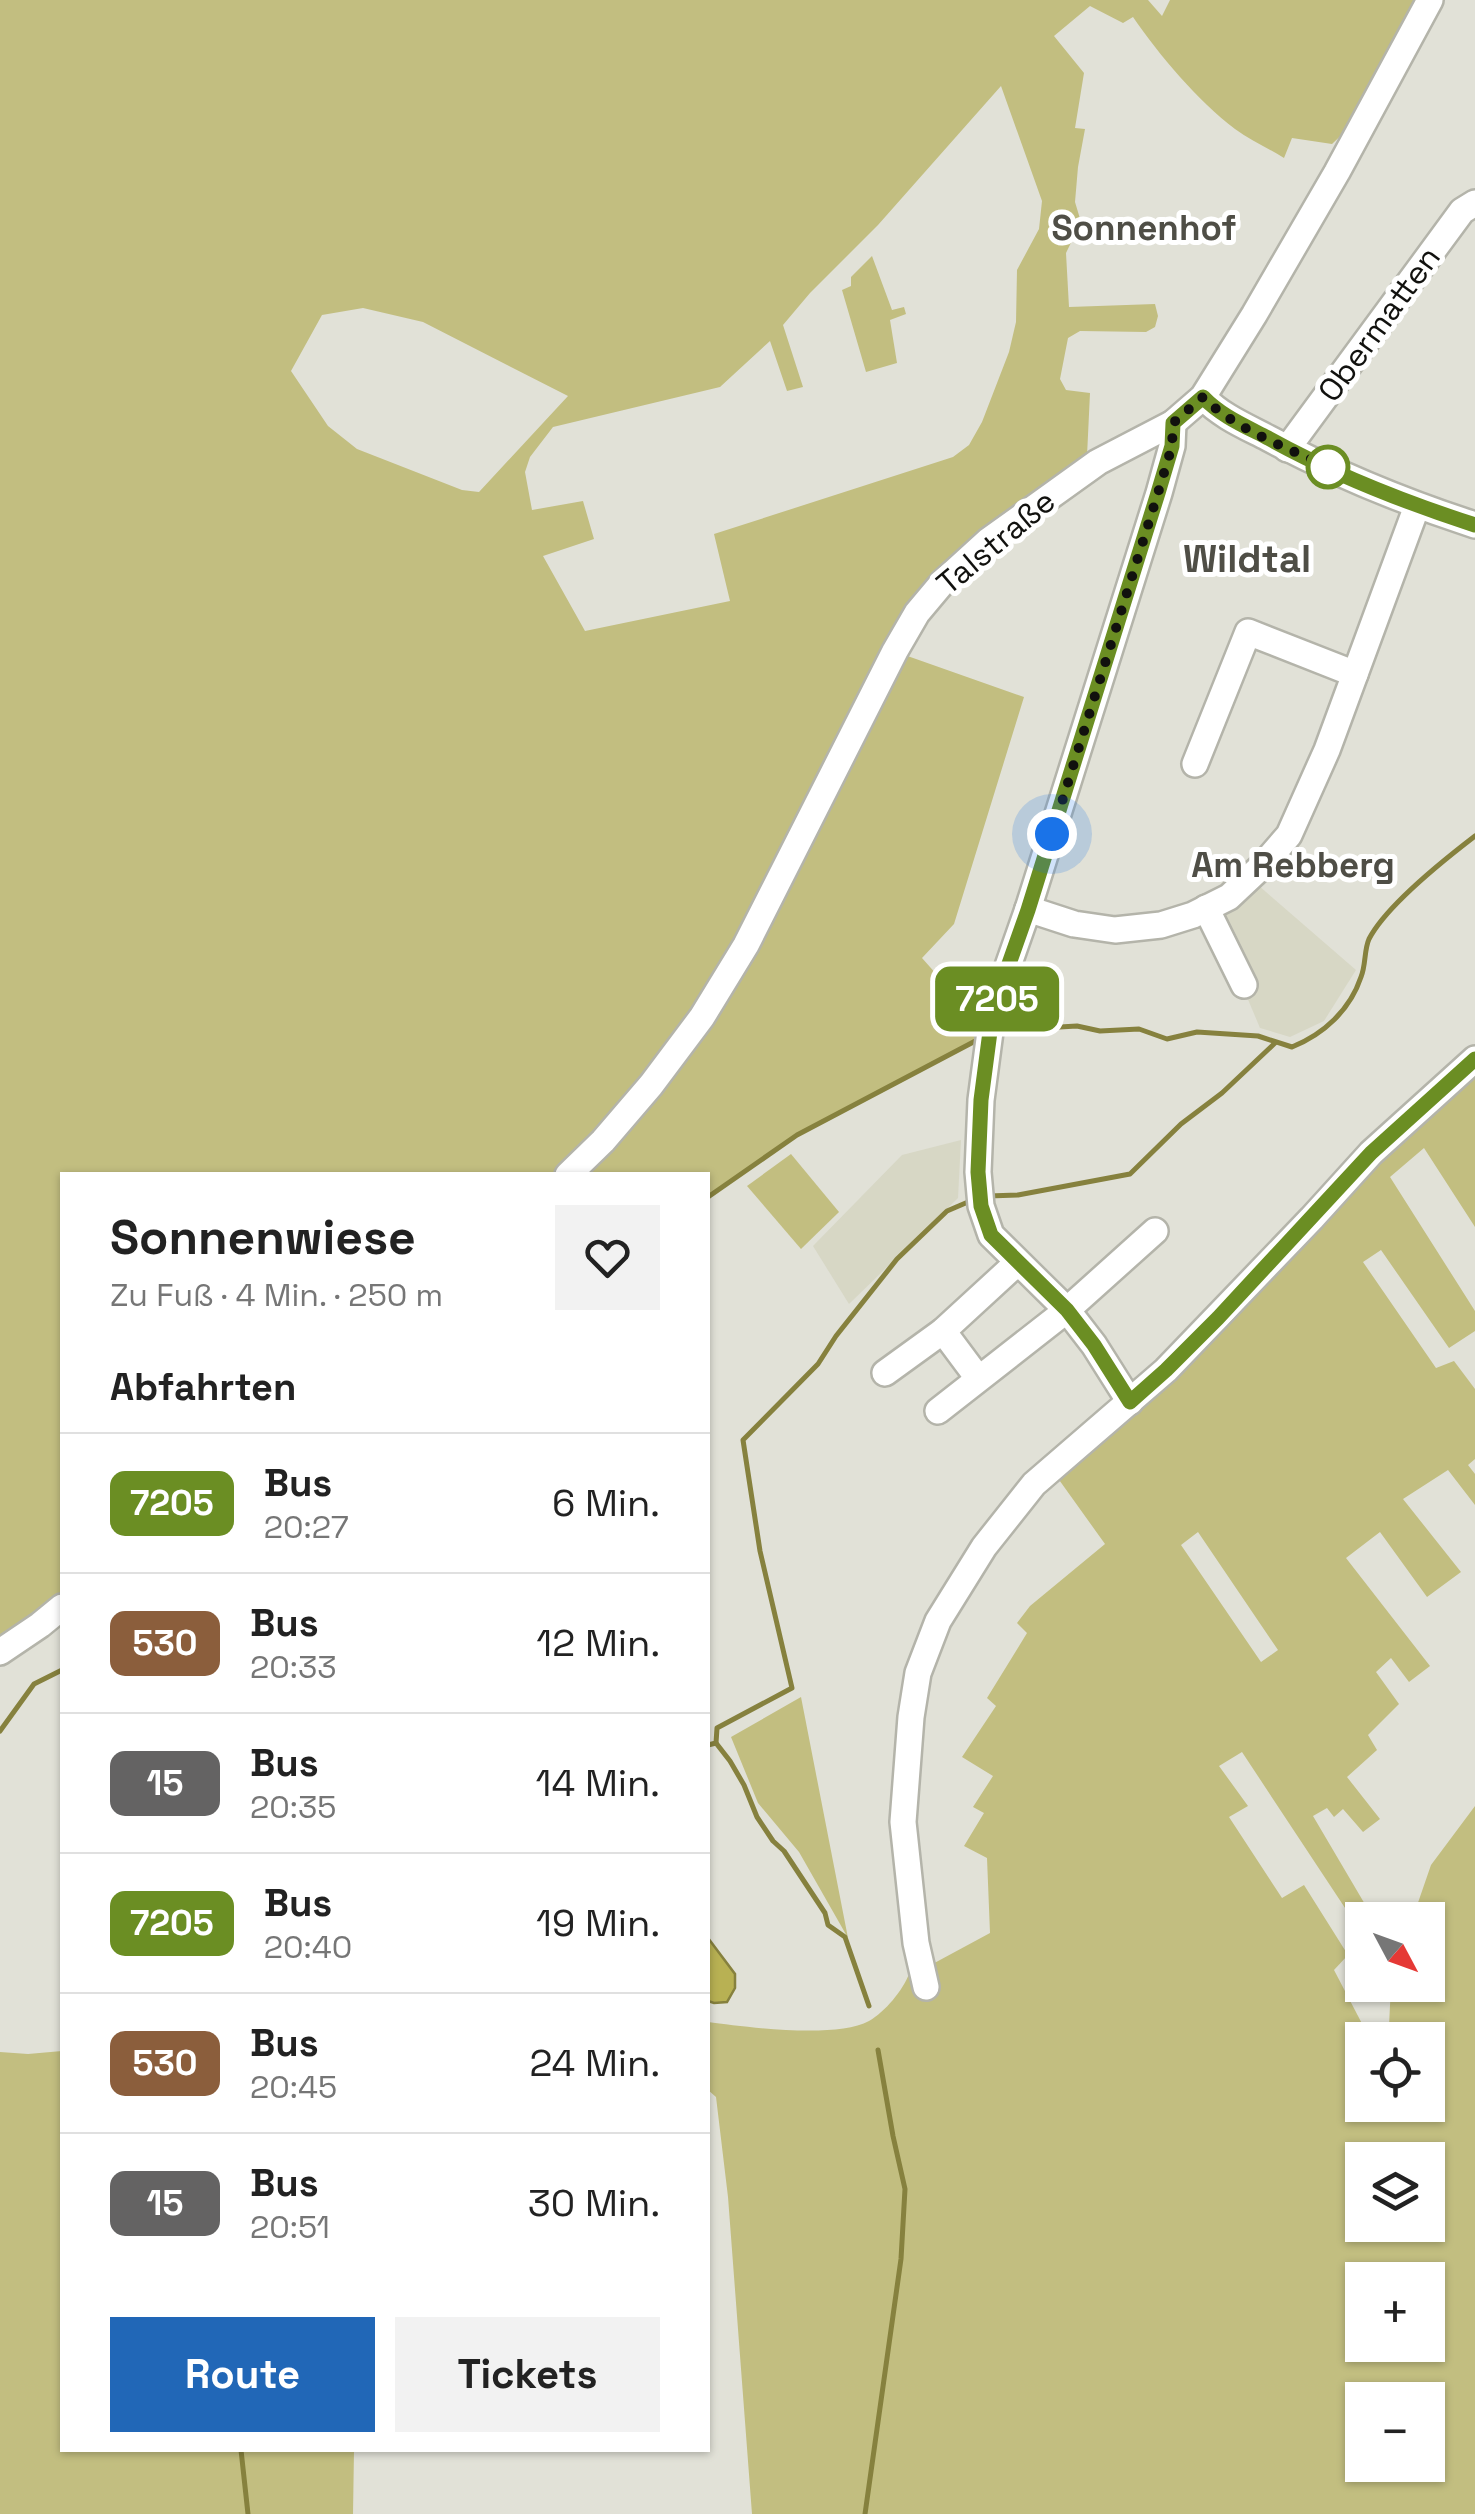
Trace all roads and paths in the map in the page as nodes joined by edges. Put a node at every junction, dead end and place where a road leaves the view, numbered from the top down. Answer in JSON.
{"nodes":[{"id":1,"x":1430,"y":0,"type":"edge"},
{"id":2,"x":1475,"y":203,"type":"edge"},
{"id":3,"x":1203,"y":397,"type":"junction"},
{"id":4,"x":1173,"y":423,"type":"junction"},
{"id":5,"x":1287,"y":449,"type":"junction"},
{"id":6,"x":1417,"y":506,"type":"junction"},
{"id":7,"x":1475,"y":525,"type":"edge"},
{"id":8,"x":1356,"y":674,"type":"junction"},
{"id":9,"x":1195,"y":764,"type":"dead end"},
{"id":10,"x":1206,"y":908,"type":"junction"},
{"id":11,"x":1028,"y":910,"type":"junction"},
{"id":12,"x":1244,"y":985,"type":"dead end"},
{"id":13,"x":1475,"y":1059,"type":"edge"},
{"id":14,"x":571,"y":1172,"type":"edge"},
{"id":15,"x":1155,"y":1231,"type":"dead end"},
{"id":16,"x":1017,"y":1263,"type":"junction"},
{"id":17,"x":1067,"y":1310,"type":"junction"},
{"id":18,"x":943,"y":1331,"type":"junction"},
{"id":19,"x":885,"y":1373,"type":"dead end"},
{"id":20,"x":978,"y":1378,"type":"junction"},
{"id":21,"x":1130,"y":1402,"type":"junction"},
{"id":22,"x":938,"y":1411,"type":"dead end"},
{"id":23,"x":60,"y":1609,"type":"edge"},
{"id":24,"x":0,"y":1652,"type":"edge"},
{"id":25,"x":926,"y":1987,"type":"dead end"}],
"edges":[{"from":1,"to":3,"type":"street","name":"Talstraße"},
{"from":2,"to":5,"type":"street","name":"Obermatten"},
{"from":3,"to":4,"type":"street","name":"Talstraße"},
{"from":3,"to":5,"type":"street"},
{"from":4,"to":11,"type":"street"},
{"from":4,"to":14,"type":"street","name":"Talstraße"},
{"from":5,"to":6,"type":"street"},
{"from":6,"to":7,"type":"street"},
{"from":6,"to":8,"type":"street"},
{"from":8,"to":9,"type":"street"},
{"from":8,"to":10,"type":"street"},
{"from":10,"to":11,"type":"street"},
{"from":10,"to":12,"type":"street"},
{"from":11,"to":16,"type":"street"},
{"from":13,"to":21,"type":"street"},
{"from":15,"to":17,"type":"street"},
{"from":16,"to":17,"type":"street"},
{"from":16,"to":18,"type":"street"},
{"from":17,"to":20,"type":"street"},
{"from":17,"to":21,"type":"street"},
{"from":18,"to":19,"type":"street"},
{"from":18,"to":20,"type":"street"},
{"from":20,"to":22,"type":"street"},
{"from":21,"to":25,"type":"street"},
{"from":23,"to":24,"type":"street"}]}
